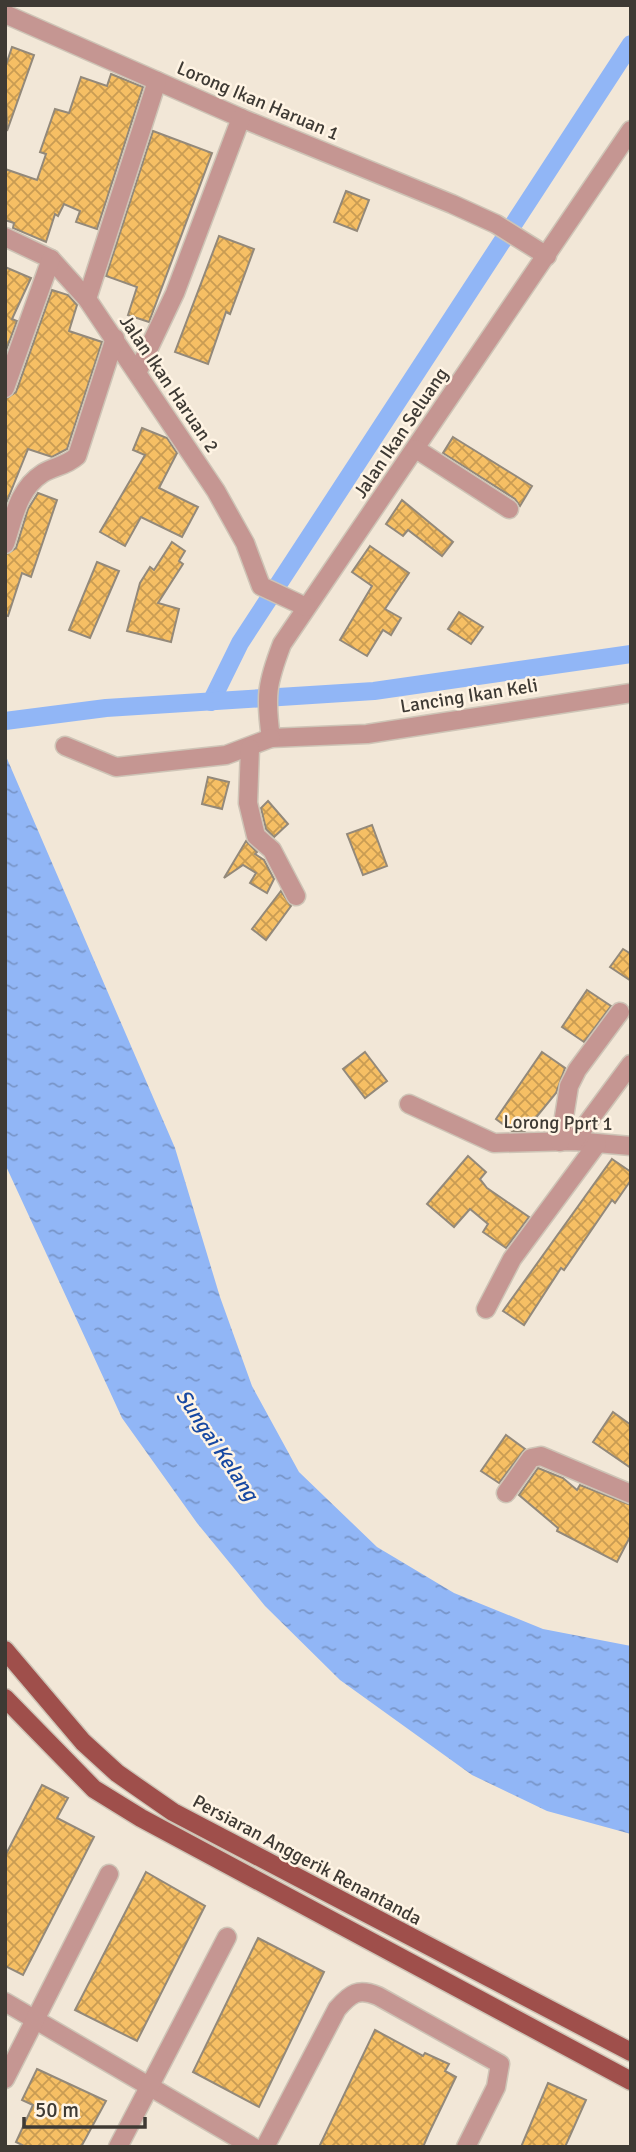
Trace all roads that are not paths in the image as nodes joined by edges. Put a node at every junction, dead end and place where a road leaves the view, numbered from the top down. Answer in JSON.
{"nodes":[{"id":1,"x":7,"y":5,"type":"edge"},
{"id":2,"x":5,"y":13,"type":"edge"},
{"id":3,"x":157,"y":81,"type":"junction"},
{"id":4,"x":241,"y":118,"type":"junction"},
{"id":5,"x":631,"y":130,"type":"edge"},
{"id":6,"x":8,"y":244,"type":"edge"},
{"id":7,"x":547,"y":256,"type":"junction"},
{"id":8,"x":51,"y":259,"type":"junction"},
{"id":9,"x":87,"y":299,"type":"junction"},
{"id":10,"x":115,"y":338,"type":"junction"},
{"id":11,"x":138,"y":371,"type":"junction"},
{"id":12,"x":5,"y":388,"type":"edge"},
{"id":13,"x":416,"y":449,"type":"junction"},
{"id":14,"x":509,"y":509,"type":"dead end"},
{"id":15,"x":5,"y":544,"type":"edge"},
{"id":16,"x":306,"y":607,"type":"junction"},
{"id":17,"x":631,"y":692,"type":"edge"},
{"id":18,"x":271,"y":738,"type":"junction"},
{"id":19,"x":65,"y":746,"type":"dead end"},
{"id":20,"x":250,"y":748,"type":"junction"},
{"id":21,"x":296,"y":896,"type":"dead end"},
{"id":22,"x":620,"y":1013,"type":"dead end"},
{"id":23,"x":631,"y":1064,"type":"edge"},
{"id":24,"x":409,"y":1104,"type":"dead end"},
{"id":25,"x":567,"y":1142,"type":"junction"},
{"id":26,"x":597,"y":1144,"type":"junction"},
{"id":27,"x":631,"y":1146,"type":"edge"},
{"id":28,"x":486,"y":1309,"type":"dead end"},
{"id":29,"x":506,"y":1493,"type":"dead end"},
{"id":30,"x":631,"y":1494,"type":"edge"},
{"id":31,"x":5,"y":1650,"type":"edge"},
{"id":32,"x":5,"y":1698,"type":"edge"},
{"id":33,"x":109,"y":1874,"type":"dead end"},
{"id":34,"x":227,"y":1937,"type":"dead end"},
{"id":35,"x":5,"y":2002,"type":"edge"},
{"id":36,"x":36,"y":2018,"type":"junction"},
{"id":37,"x":631,"y":2052,"type":"edge"},
{"id":38,"x":5,"y":2079,"type":"edge"},
{"id":39,"x":631,"y":2081,"type":"edge"},
{"id":40,"x":149,"y":2085,"type":"junction"},
{"id":41,"x":118,"y":2147,"type":"edge"},
{"id":42,"x":253,"y":2147,"type":"edge"},
{"id":43,"x":265,"y":2147,"type":"edge"},
{"id":44,"x":466,"y":2147,"type":"edge"}],
"edges":[{"from":1,"to":2,"type":"street"},
{"from":2,"to":3,"type":"street","name":"Lorong Ikan Haruan 1"},
{"from":3,"to":4,"type":"street","name":"Lorong Ikan Haruan 1"},
{"from":3,"to":9,"type":"street"},
{"from":4,"to":7,"type":"street","name":"Lorong Ikan Haruan 1"},
{"from":4,"to":11,"type":"street"},
{"from":5,"to":7,"type":"street","name":"Jalan Ikan Seluang"},
{"from":6,"to":8,"type":"street","name":"Jalan Ikan Haruan 2"},
{"from":7,"to":13,"type":"street","name":"Jalan Ikan Seluang"},
{"from":8,"to":9,"type":"street","name":"Jalan Ikan Haruan 2"},
{"from":8,"to":12,"type":"street"},
{"from":9,"to":10,"type":"street","name":"Jalan Ikan Haruan 2"},
{"from":10,"to":11,"type":"street","name":"Jalan Ikan Haruan 2"},
{"from":10,"to":15,"type":"street"},
{"from":11,"to":16,"type":"street","name":"Jalan Ikan Haruan 2"},
{"from":13,"to":14,"type":"street"},
{"from":13,"to":16,"type":"street","name":"Jalan Ikan Seluang"},
{"from":16,"to":18,"type":"street","name":"Jalan Ikan Seluang"},
{"from":17,"to":18,"type":"street","name":"Lancing Ikan Keli"},
{"from":18,"to":20,"type":"street"},
{"from":19,"to":20,"type":"street"},
{"from":20,"to":21,"type":"street"},
{"from":22,"to":25,"type":"street"},
{"from":23,"to":25,"type":"street"},
{"from":24,"to":25,"type":"street","name":"Lorong Pprt 1"},
{"from":25,"to":26,"type":"street","name":"Lorong Pprt 1"},
{"from":26,"to":27,"type":"street","name":"Lorong Pprt 1"},
{"from":26,"to":28,"type":"street"},
{"from":29,"to":30,"type":"street"},
{"from":31,"to":37,"type":"main road","name":"Persiaran Anggerik Renantanda"},
{"from":32,"to":39,"type":"main road"},
{"from":33,"to":36,"type":"street"},
{"from":34,"to":40,"type":"street"},
{"from":35,"to":36,"type":"street"},
{"from":36,"to":38,"type":"street"},
{"from":36,"to":40,"type":"street"},
{"from":40,"to":41,"type":"street"},
{"from":40,"to":42,"type":"street"},
{"from":43,"to":44,"type":"street"}]}
